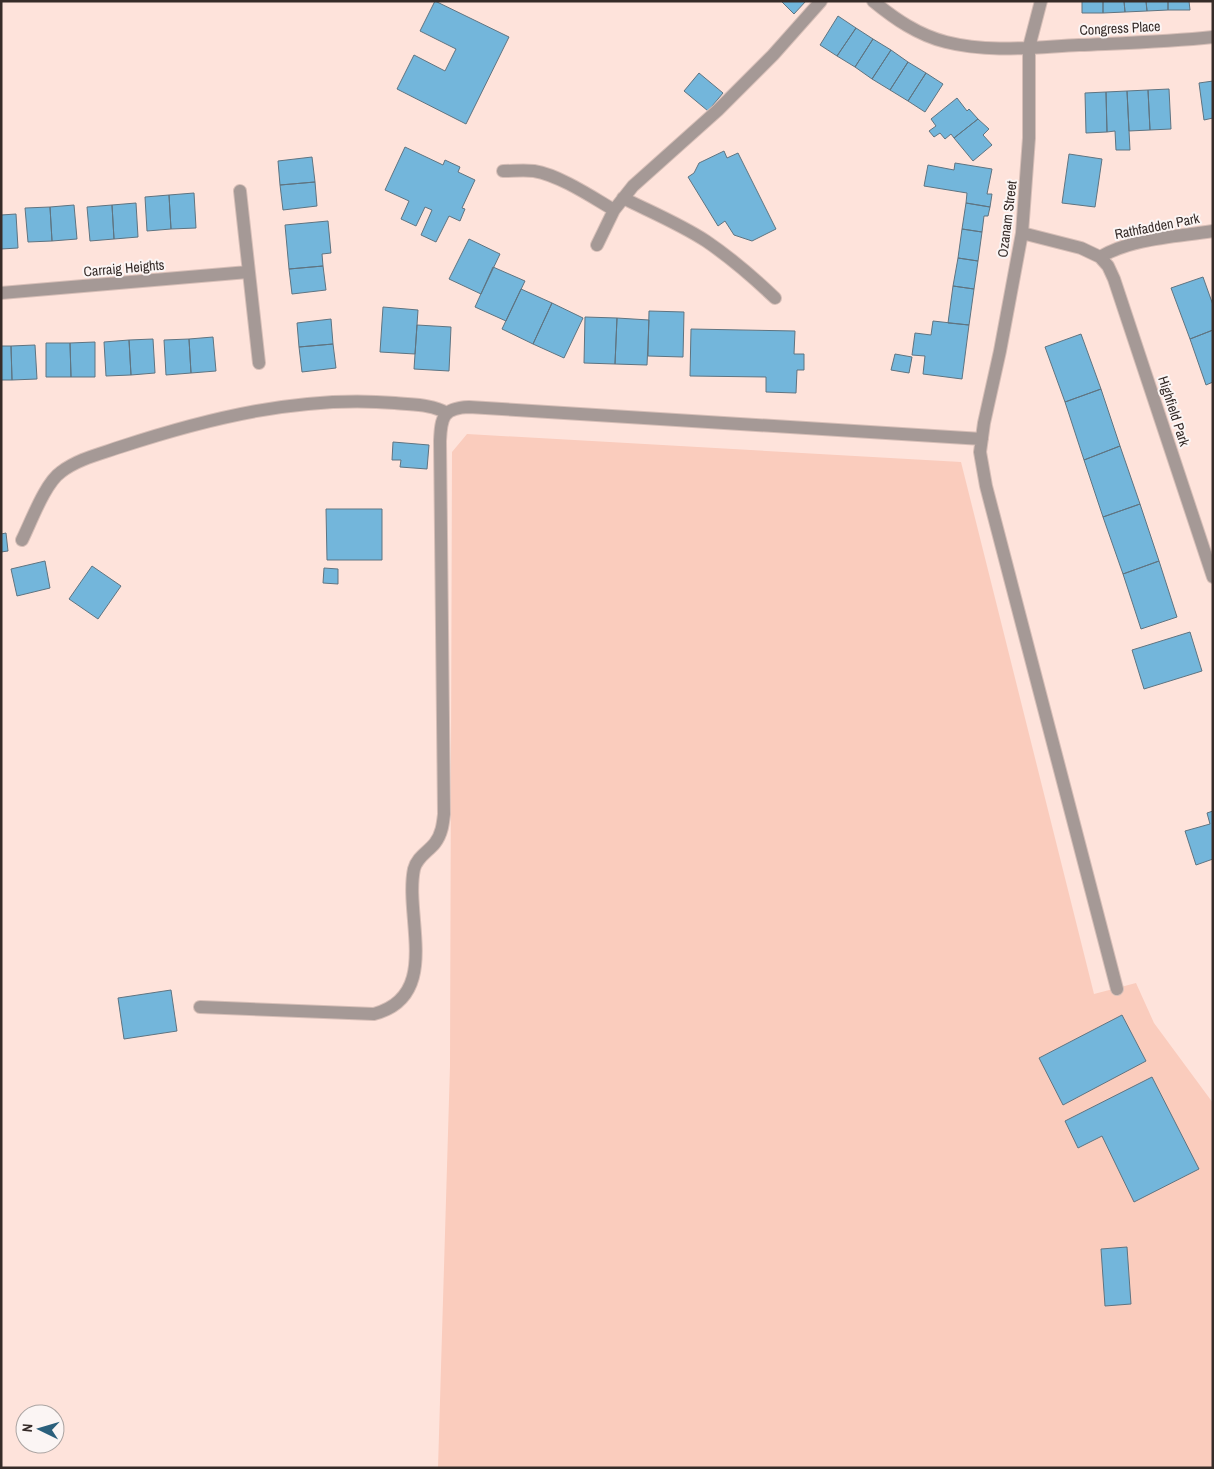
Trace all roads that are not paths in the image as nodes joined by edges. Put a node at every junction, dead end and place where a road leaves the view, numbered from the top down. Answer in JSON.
{"nodes":[{"id":1,"x":821,"y":1,"type":"edge"},
{"id":2,"x":873,"y":1,"type":"edge"},
{"id":3,"x":1041,"y":1,"type":"edge"},
{"id":4,"x":1213,"y":37,"type":"edge"},
{"id":5,"x":1029,"y":48,"type":"junction"},
{"id":6,"x":503,"y":171,"type":"dead end"},
{"id":7,"x":240,"y":191,"type":"dead end"},
{"id":8,"x":623,"y":198,"type":"junction"},
{"id":9,"x":614,"y":210,"type":"junction"},
{"id":10,"x":1213,"y":231,"type":"edge"},
{"id":11,"x":1022,"y":233,"type":"junction"},
{"id":12,"x":596,"y":245,"type":"dead end"},
{"id":13,"x":1100,"y":256,"type":"junction"},
{"id":14,"x":248,"y":272,"type":"junction"},
{"id":15,"x":1,"y":293,"type":"edge"},
{"id":16,"x":775,"y":298,"type":"dead end"},
{"id":17,"x":259,"y":363,"type":"dead end"},
{"id":18,"x":447,"y":413,"type":"junction"},
{"id":19,"x":982,"y":439,"type":"junction"},
{"id":20,"x":22,"y":540,"type":"dead end"},
{"id":21,"x":1213,"y":577,"type":"edge"},
{"id":22,"x":1117,"y":989,"type":"dead end"},
{"id":23,"x":200,"y":1007,"type":"dead end"}],
"edges":[{"from":1,"to":8,"type":"street"},
{"from":2,"to":5,"type":"street","name":"Congress Place"},
{"from":3,"to":5,"type":"street","name":"Ozanam Street"},
{"from":4,"to":5,"type":"street","name":"Congress Place"},
{"from":5,"to":11,"type":"street","name":"Ozanam Street"},
{"from":6,"to":9,"type":"street"},
{"from":7,"to":14,"type":"street"},
{"from":8,"to":9,"type":"street"},
{"from":8,"to":16,"type":"street"},
{"from":9,"to":12,"type":"street"},
{"from":10,"to":13,"type":"street","name":"Rathfadden Park"},
{"from":11,"to":13,"type":"street"},
{"from":11,"to":19,"type":"street","name":"Ozanam Street"},
{"from":13,"to":21,"type":"street","name":"Highfield Park"},
{"from":14,"to":15,"type":"street","name":"Carraig Heights"},
{"from":14,"to":17,"type":"street"},
{"from":18,"to":19,"type":"street"},
{"from":18,"to":20,"type":"street"},
{"from":18,"to":23,"type":"street"},
{"from":19,"to":22,"type":"street","name":"Ozanam Street"}]}
